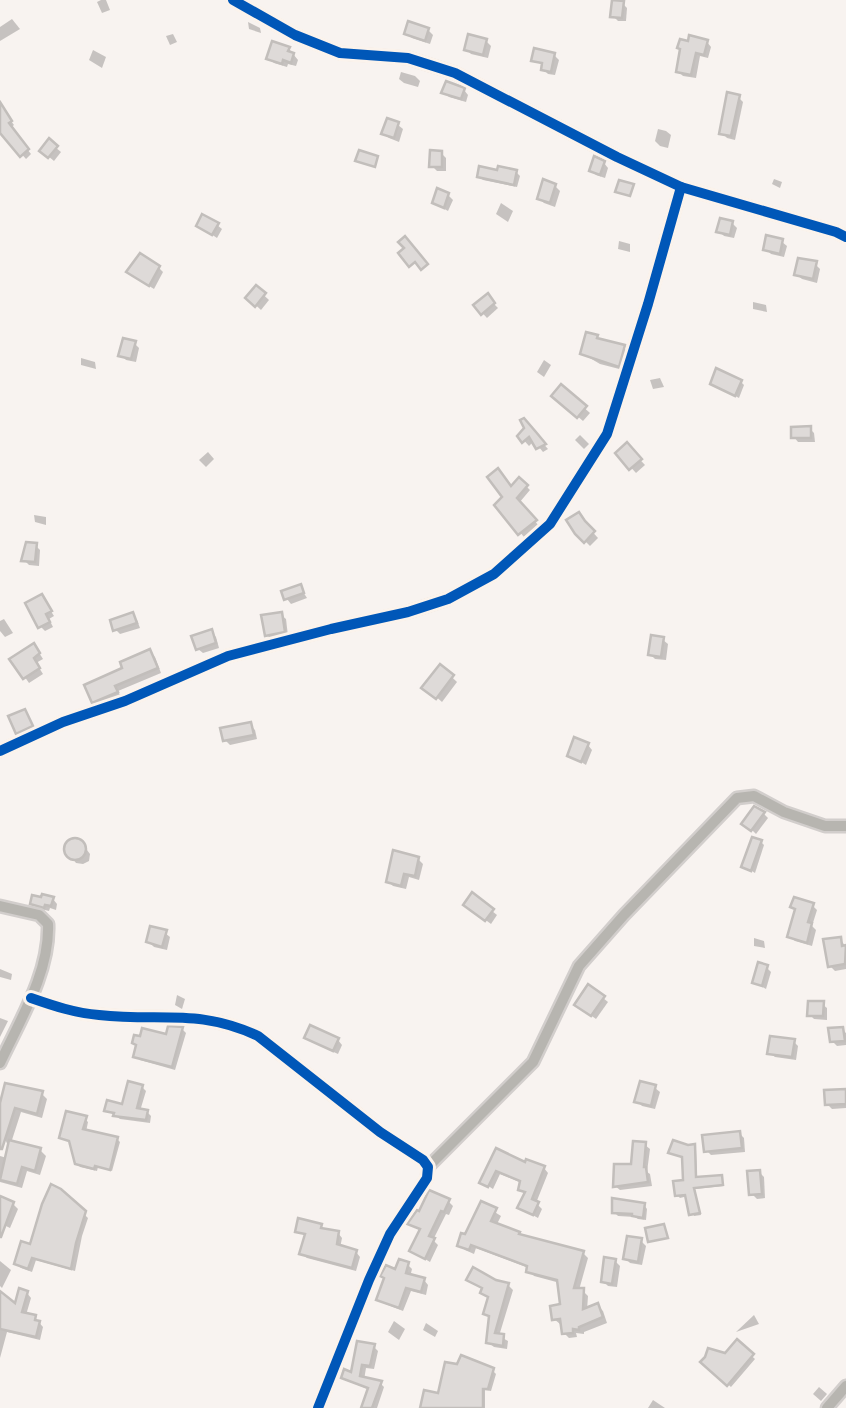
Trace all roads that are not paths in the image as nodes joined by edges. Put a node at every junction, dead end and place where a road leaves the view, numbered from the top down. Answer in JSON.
{"nodes":[{"id":1,"x":233,"y":0,"type":"edge"},
{"id":2,"x":680,"y":187,"type":"junction"},
{"id":3,"x":846,"y":237,"type":"edge"},
{"id":4,"x":0,"y":751,"type":"edge"},
{"id":5,"x":846,"y":826,"type":"edge"},
{"id":6,"x":0,"y":906,"type":"edge"},
{"id":7,"x":31,"y":998,"type":"junction"},
{"id":8,"x":0,"y":1063,"type":"edge"},
{"id":9,"x":428,"y":1167,"type":"junction"},
{"id":10,"x":846,"y":1386,"type":"edge"},
{"id":11,"x":318,"y":1408,"type":"edge"},
{"id":12,"x":827,"y":1408,"type":"edge"}],
"edges":[{"from":1,"to":2,"type":"street"},
{"from":2,"to":3,"type":"street"},
{"from":2,"to":4,"type":"street"},
{"from":5,"to":9,"type":"street"},
{"from":6,"to":7,"type":"street"},
{"from":7,"to":8,"type":"street"},
{"from":7,"to":9,"type":"street"},
{"from":9,"to":11,"type":"street"},
{"from":10,"to":12,"type":"street"}]}
